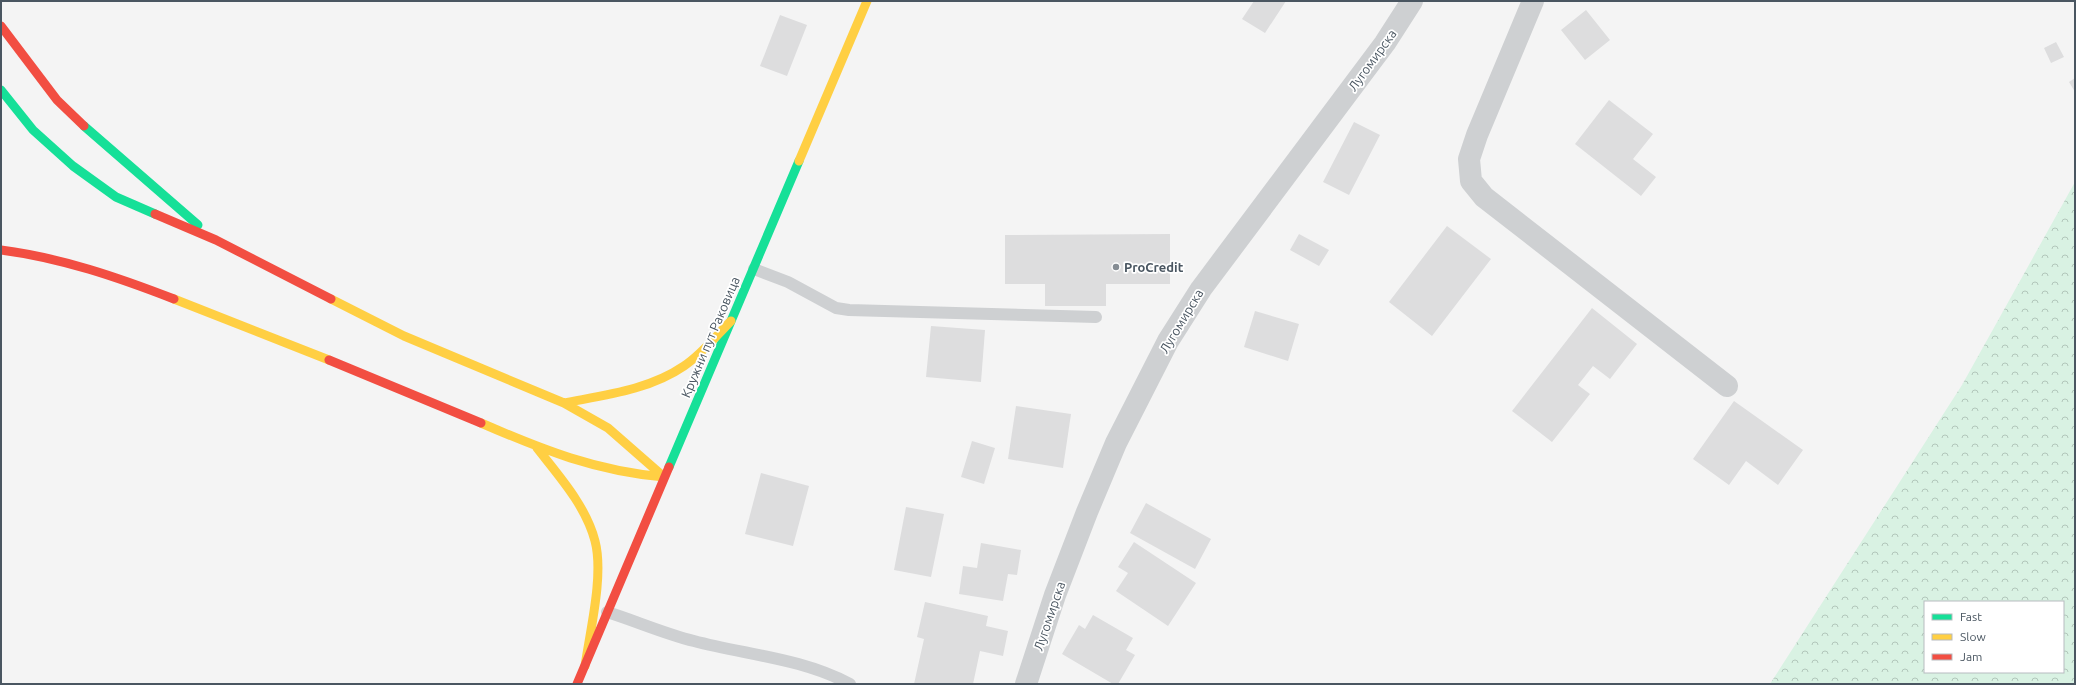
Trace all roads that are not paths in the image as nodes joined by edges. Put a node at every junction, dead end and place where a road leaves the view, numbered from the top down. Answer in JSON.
{"nodes":[{"id":1,"x":867,"y":1,"type":"edge"},
{"id":2,"x":1412,"y":1,"type":"edge"},
{"id":3,"x":1533,"y":1,"type":"edge"},
{"id":4,"x":1,"y":26,"type":"edge"},
{"id":5,"x":1,"y":90,"type":"edge"},
{"id":6,"x":216,"y":240,"type":"junction"},
{"id":7,"x":1,"y":250,"type":"edge"},
{"id":8,"x":754,"y":269,"type":"junction"},
{"id":9,"x":1096,"y":317,"type":"dead end"},
{"id":10,"x":731,"y":322,"type":"junction"},
{"id":11,"x":1727,"y":386,"type":"dead end"},
{"id":12,"x":564,"y":403,"type":"junction"},
{"id":13,"x":536,"y":448,"type":"junction"},
{"id":14,"x":664,"y":478,"type":"junction"},
{"id":15,"x":607,"y":612,"type":"junction"},
{"id":16,"x":585,"y":666,"type":"junction"},
{"id":17,"x":577,"y":684,"type":"edge"},
{"id":18,"x":850,"y":684,"type":"edge"},
{"id":19,"x":1026,"y":684,"type":"edge"}],
"edges":[{"from":1,"to":8,"type":"main road","name":"Кружни пут Раковица"},
{"from":2,"to":19,"type":"street","name":"Лугомирска"},
{"from":3,"to":11,"type":"street"},
{"from":4,"to":6,"type":"main road"},
{"from":5,"to":6,"type":"main road"},
{"from":6,"to":12,"type":"main road"},
{"from":7,"to":13,"type":"main road"},
{"from":8,"to":9,"type":"lane"},
{"from":8,"to":10,"type":"main road","name":"Кружни пут Раковица"},
{"from":10,"to":12,"type":"main road"},
{"from":10,"to":14,"type":"main road","name":"Кружни пут Раковица"},
{"from":12,"to":14,"type":"main road"},
{"from":13,"to":14,"type":"main road"},
{"from":13,"to":16,"type":"main road"},
{"from":14,"to":15,"type":"main road","name":"Кружни пут Раковица"},
{"from":15,"to":16,"type":"main road","name":"Кружни пут Раковица"},
{"from":15,"to":18,"type":"lane"},
{"from":16,"to":17,"type":"main road","name":"Кружни пут Раковица"}]}
